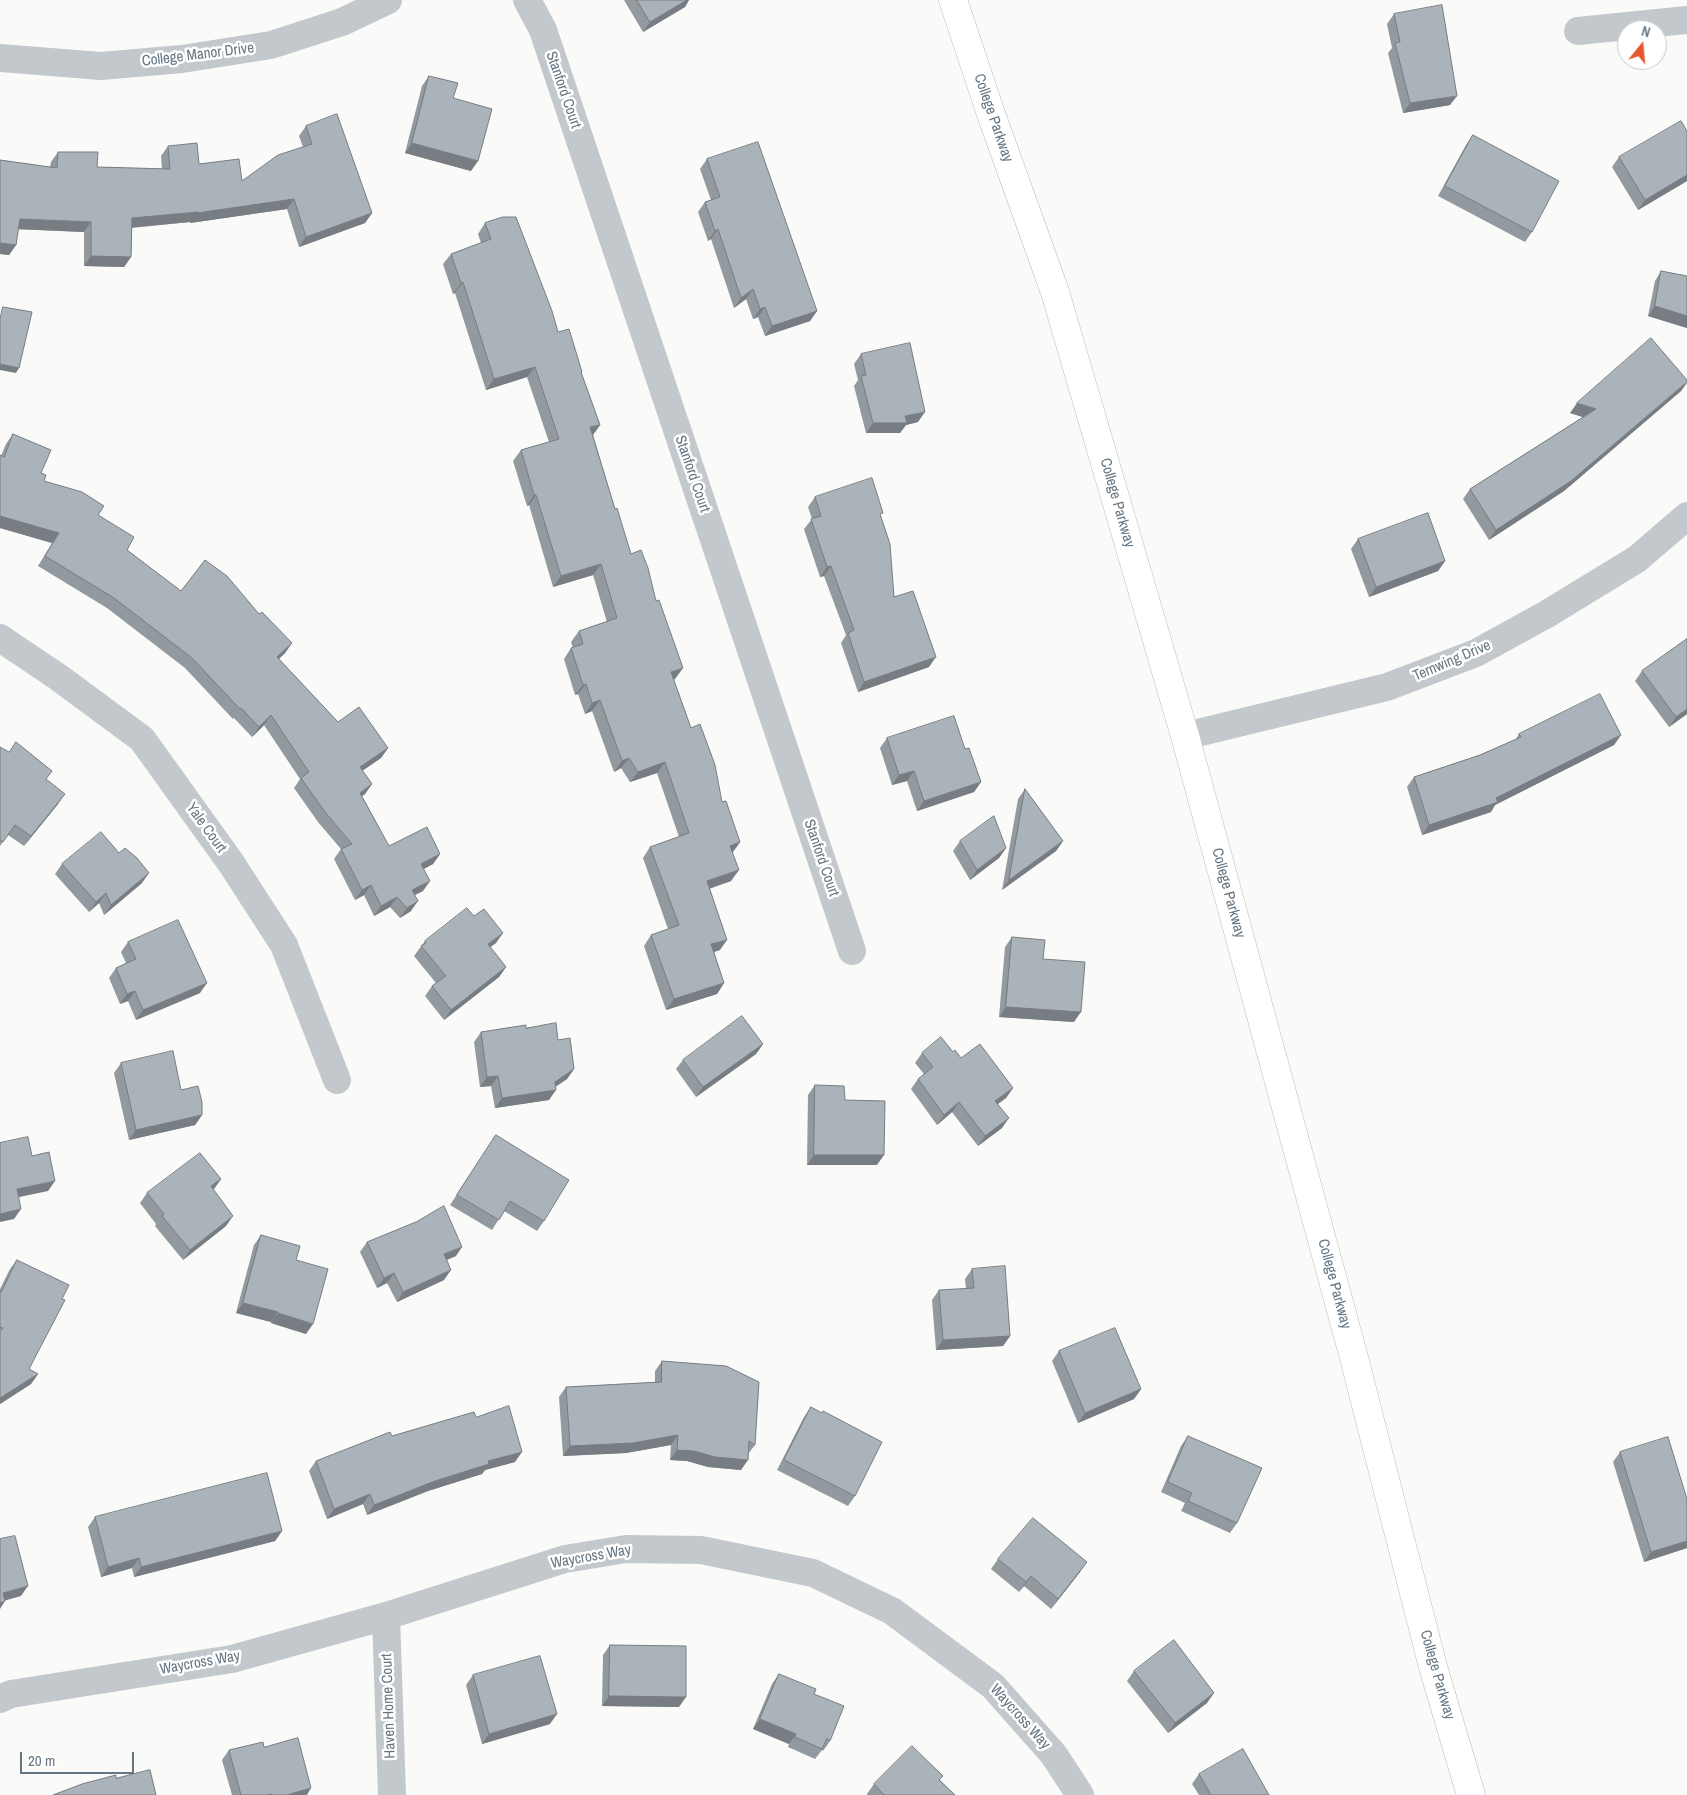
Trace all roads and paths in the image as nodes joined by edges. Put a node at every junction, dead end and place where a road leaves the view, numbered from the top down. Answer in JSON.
{"nodes":[{"id":1,"x":388,"y":0,"type":"edge"},
{"id":2,"x":527,"y":0,"type":"edge"},
{"id":3,"x":953,"y":0,"type":"edge"},
{"id":4,"x":1687,"y":20,"type":"edge"},
{"id":5,"x":1578,"y":31,"type":"dead end"},
{"id":6,"x":0,"y":58,"type":"edge"},
{"id":7,"x":1687,"y":516,"type":"edge"},
{"id":8,"x":0,"y":638,"type":"edge"},
{"id":9,"x":1185,"y":736,"type":"junction"},
{"id":10,"x":852,"y":951,"type":"dead end"},
{"id":11,"x":336,"y":1080,"type":"dead end"},
{"id":12,"x":386,"y":1616,"type":"junction"},
{"id":13,"x":0,"y":1699,"type":"edge"},
{"id":14,"x":392,"y":1795,"type":"edge"},
{"id":15,"x":1080,"y":1795,"type":"edge"},
{"id":16,"x":1471,"y":1795,"type":"edge"}],
"edges":[{"from":1,"to":6,"type":"street","name":"College Manor Drive"},
{"from":2,"to":10,"type":"street","name":"Stanford Court"},
{"from":3,"to":9,"type":"main road","name":"College Parkway"},
{"from":4,"to":5,"type":"street"},
{"from":7,"to":9,"type":"street","name":"Ternwing Drive"},
{"from":8,"to":11,"type":"street","name":"Yale Court"},
{"from":9,"to":16,"type":"main road","name":"College Parkway"},
{"from":12,"to":13,"type":"street","name":"Waycross Way"},
{"from":12,"to":14,"type":"street","name":"Haven Home Court"},
{"from":12,"to":15,"type":"street","name":"Waycross Way"}]}
